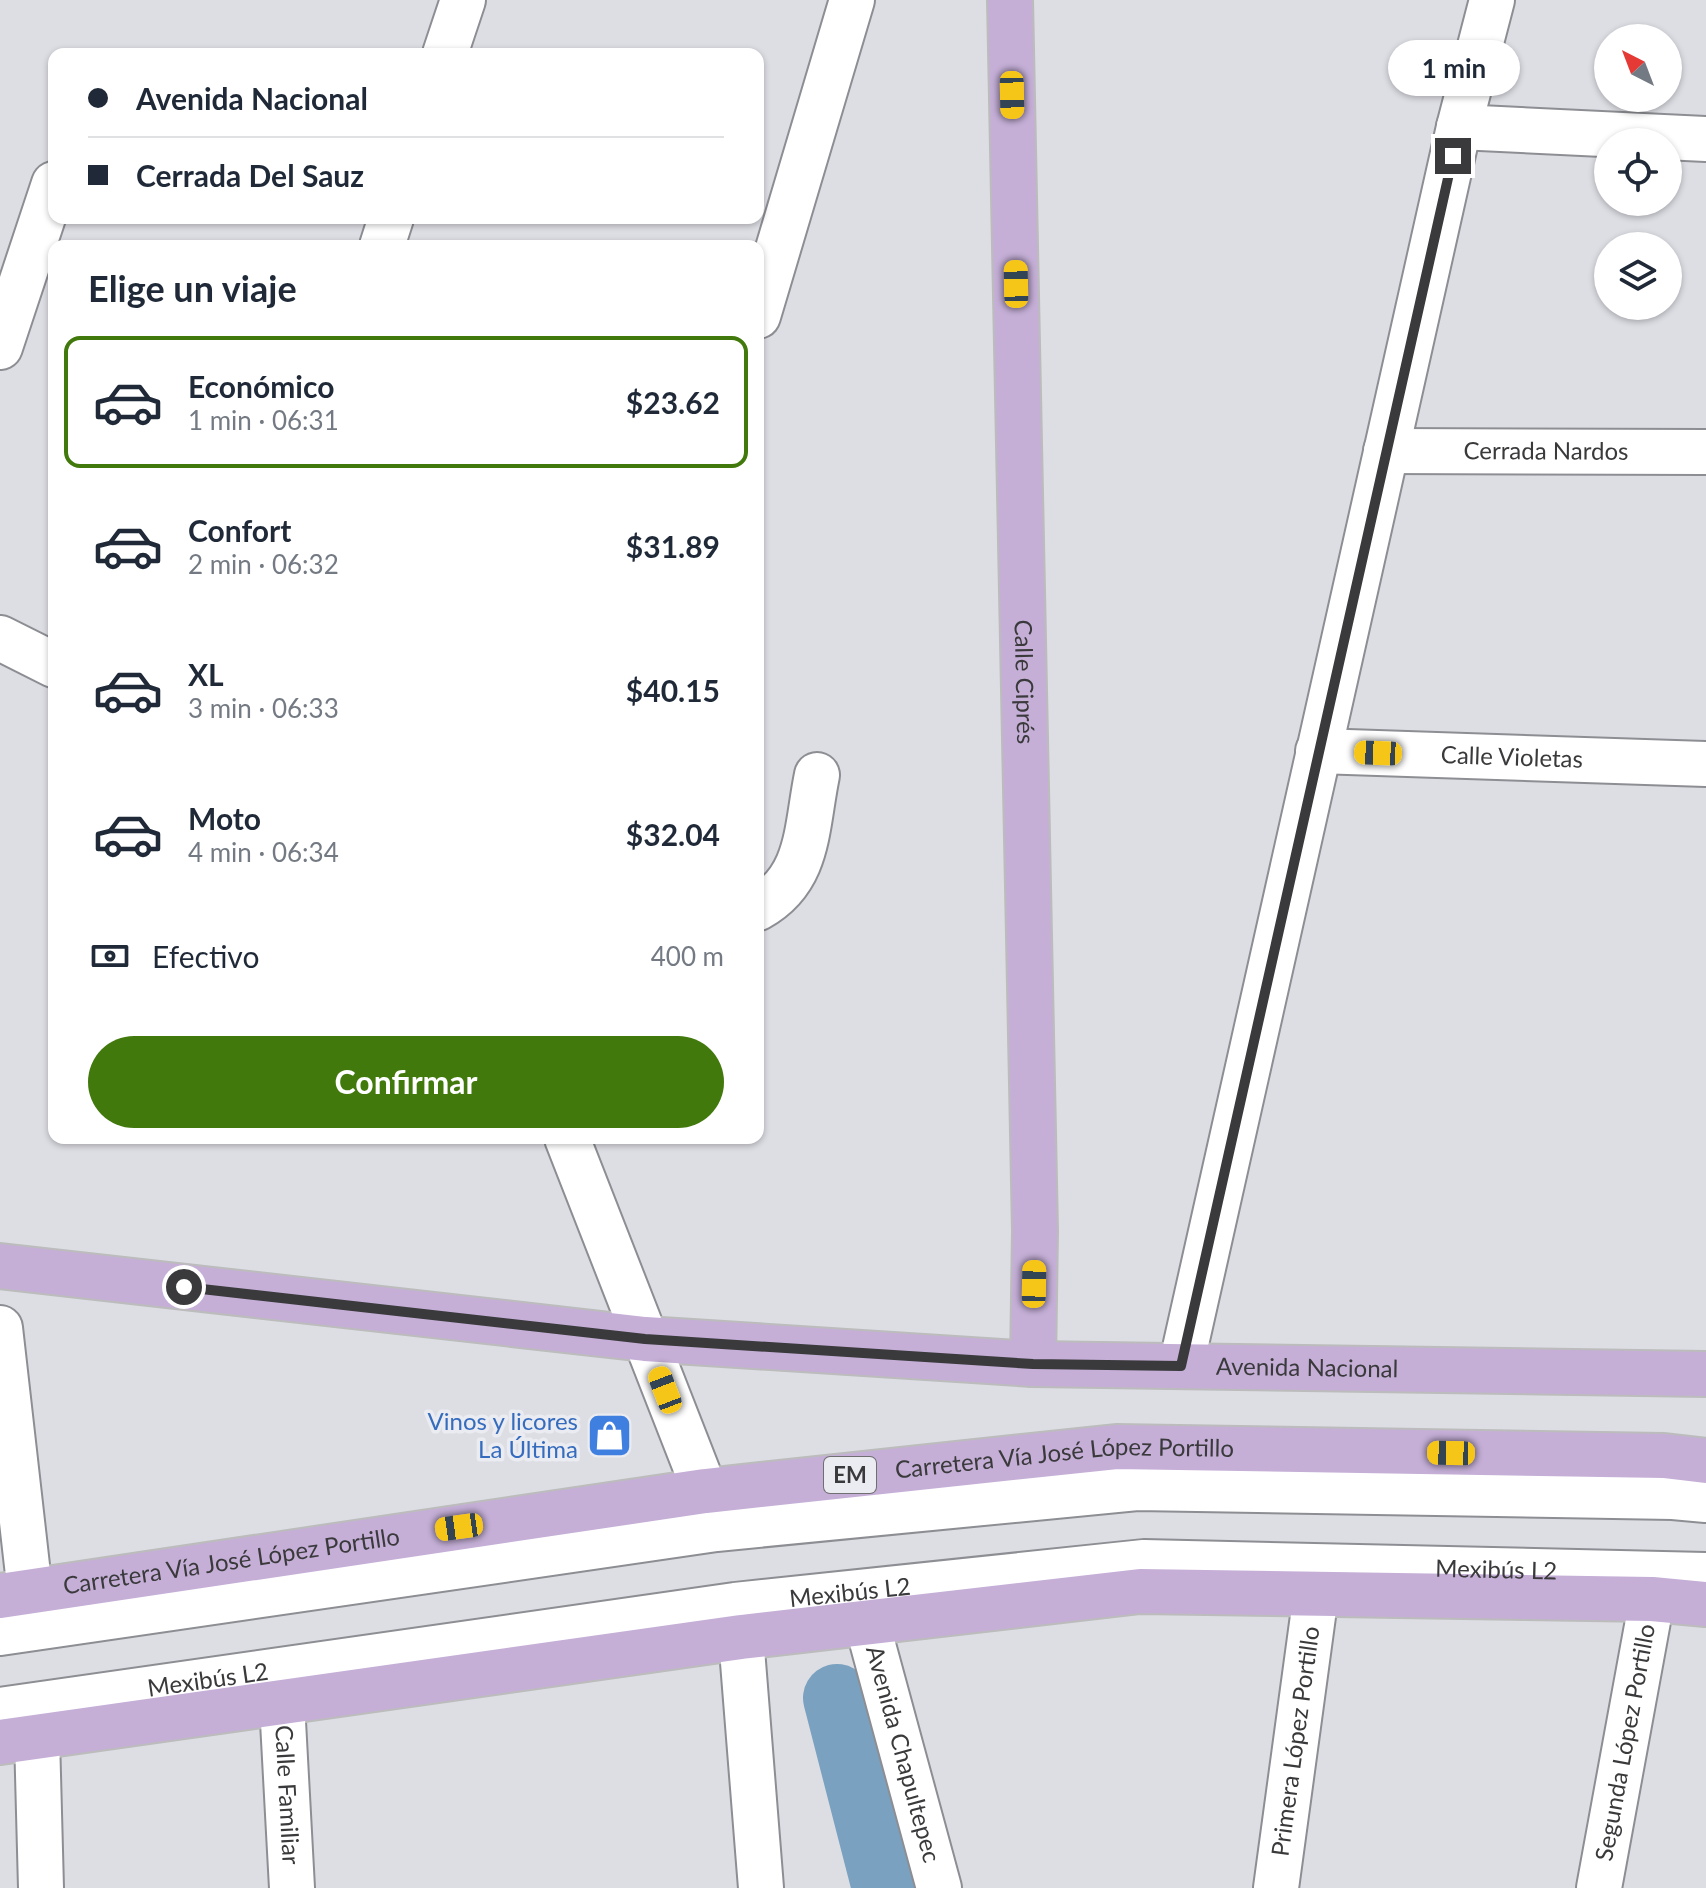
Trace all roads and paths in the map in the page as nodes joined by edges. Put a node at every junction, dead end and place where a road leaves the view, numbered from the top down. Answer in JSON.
{"nodes":[{"id":1,"x":463,"y":0,"type":"edge"},
{"id":2,"x":852,"y":0,"type":"edge"},
{"id":3,"x":1010,"y":0,"type":"edge"},
{"id":4,"x":1492,"y":0,"type":"edge"},
{"id":5,"x":447,"y":48,"type":"edge"},
{"id":6,"x":1459,"y":127,"type":"junction"},
{"id":7,"x":1706,"y":139,"type":"edge"},
{"id":8,"x":48,"y":202,"type":"edge"},
{"id":9,"x":764,"y":296,"type":"edge"},
{"id":10,"x":0,"y":347,"type":"edge"},
{"id":11,"x":1386,"y":451,"type":"junction"},
{"id":12,"x":1706,"y":452,"type":"edge"},
{"id":13,"x":0,"y":638,"type":"edge"},
{"id":14,"x":48,"y":662,"type":"edge"},
{"id":15,"x":1318,"y":751,"type":"junction"},
{"id":16,"x":1706,"y":764,"type":"edge"},
{"id":17,"x":817,"y":775,"type":"dead end"},
{"id":18,"x":764,"y":905,"type":"edge"},
{"id":19,"x":569,"y":1144,"type":"edge"},
{"id":20,"x":0,"y":1266,"type":"edge"},
{"id":21,"x":0,"y":1328,"type":"edge"},
{"id":22,"x":645,"y":1339,"type":"junction"},
{"id":23,"x":1033,"y":1364,"type":"junction"},
{"id":24,"x":1181,"y":1366,"type":"junction"},
{"id":25,"x":1706,"y":1374,"type":"edge"},
{"id":26,"x":1706,"y":1461,"type":"edge"},
{"id":27,"x":705,"y":1491,"type":"junction"},
{"id":28,"x":1706,"y":1500,"type":"edge"},
{"id":29,"x":1706,"y":1575,"type":"edge"},
{"id":30,"x":15,"y":1594,"type":"edge"},
{"id":31,"x":1316,"y":1594,"type":"junction"},
{"id":32,"x":1652,"y":1599,"type":"junction"},
{"id":33,"x":1706,"y":1604,"type":"edge"},
{"id":34,"x":867,"y":1623,"type":"junction"},
{"id":35,"x":0,"y":1633,"type":"edge"},
{"id":36,"x":741,"y":1637,"type":"junction"},
{"id":37,"x":282,"y":1703,"type":"junction"},
{"id":38,"x":0,"y":1710,"type":"edge"},
{"id":39,"x":19,"y":1739,"type":"edge"},
{"id":40,"x":41,"y":1888,"type":"edge"},
{"id":41,"x":292,"y":1888,"type":"edge"},
{"id":42,"x":761,"y":1888,"type":"edge"},
{"id":43,"x":939,"y":1888,"type":"edge"},
{"id":44,"x":1276,"y":1888,"type":"edge"},
{"id":45,"x":1599,"y":1888,"type":"edge"}],
"edges":[{"from":1,"to":5,"type":"street"},
{"from":2,"to":9,"type":"street"},
{"from":3,"to":23,"type":"main road","name":"Calle Ciprés"},
{"from":4,"to":6,"type":"street"},
{"from":6,"to":7,"type":"street"},
{"from":6,"to":11,"type":"street"},
{"from":8,"to":10,"type":"street"},
{"from":11,"to":12,"type":"street","name":"Cerrada Nardos"},
{"from":11,"to":15,"type":"street"},
{"from":13,"to":14,"type":"street"},
{"from":15,"to":16,"type":"street","name":"Calle Violetas"},
{"from":15,"to":24,"type":"street"},
{"from":17,"to":18,"type":"street"},
{"from":19,"to":22,"type":"street"},
{"from":20,"to":22,"type":"main road","name":"Avenida Nacional"},
{"from":21,"to":30,"type":"street"},
{"from":22,"to":23,"type":"main road","name":"Avenida Nacional"},
{"from":22,"to":27,"type":"street"},
{"from":23,"to":24,"type":"main road","name":"Avenida Nacional"},
{"from":24,"to":25,"type":"main road","name":"Avenida Nacional"},
{"from":26,"to":27,"type":"main road","name":"Carretera Vía José López Portillo","number":"EM"},
{"from":27,"to":30,"type":"main road","name":"Carretera Vía José López Portillo","number":"EM"},
{"from":28,"to":35,"type":"street"},
{"from":29,"to":38,"type":"street","name":"Mexibús L2"},
{"from":31,"to":32,"type":"main road"},
{"from":31,"to":34,"type":"main road"},
{"from":31,"to":44,"type":"street","name":"Primera López Portillo"},
{"from":32,"to":33,"type":"main road"},
{"from":32,"to":45,"type":"street","name":"Segunda López Portillo"},
{"from":34,"to":36,"type":"main road"},
{"from":34,"to":43,"type":"street","name":"Avenida Chapultepec"},
{"from":36,"to":37,"type":"main road"},
{"from":36,"to":42,"type":"street"},
{"from":37,"to":39,"type":"main road"},
{"from":37,"to":41,"type":"street","name":"Calle Familiar"},
{"from":39,"to":40,"type":"street"}]}
